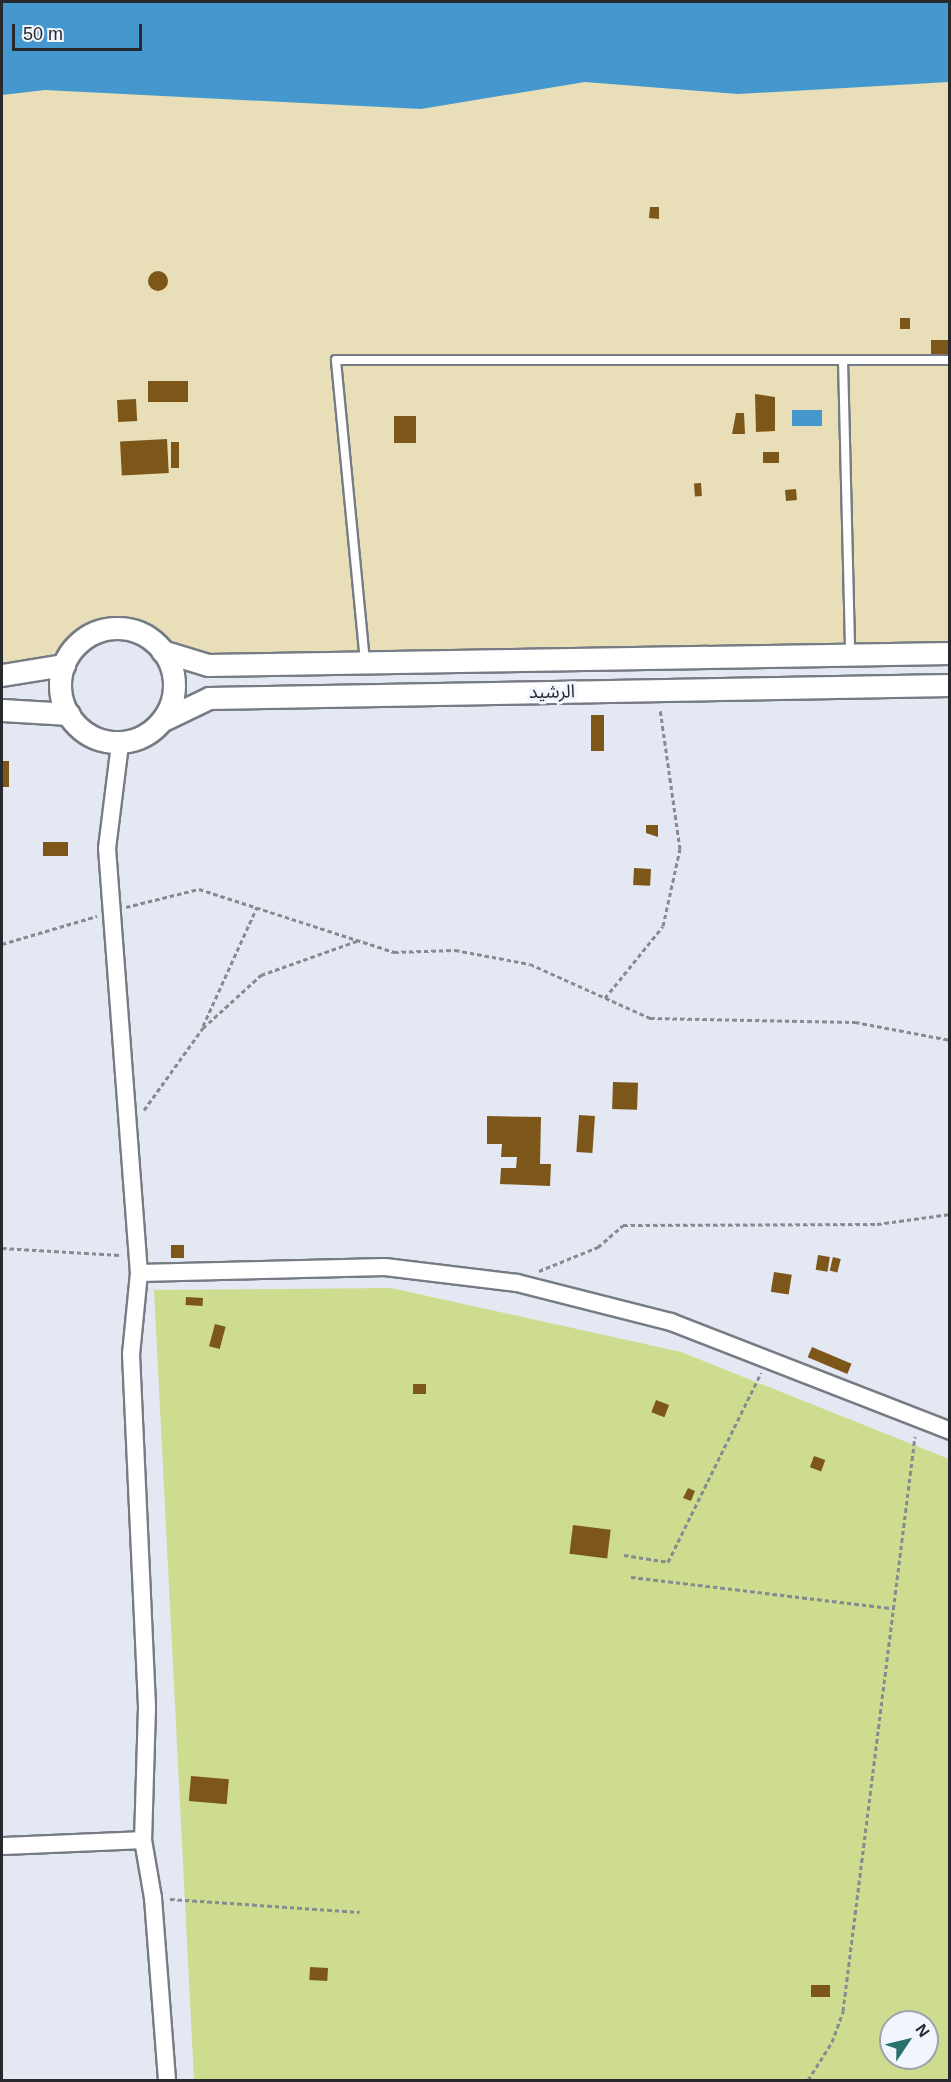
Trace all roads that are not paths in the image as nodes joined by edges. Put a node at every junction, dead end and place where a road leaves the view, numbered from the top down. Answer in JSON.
{"nodes":[{"id":1,"x":843,"y":360,"type":"junction"},
{"id":2,"x":950,"y":360,"type":"edge"},
{"id":3,"x":162,"y":651,"type":"junction"},
{"id":4,"x":950,"y":653,"type":"edge"},
{"id":5,"x":850,"y":654,"type":"junction"},
{"id":6,"x":365,"y":662,"type":"junction"},
{"id":7,"x":64,"y":665,"type":"junction"},
{"id":8,"x":2,"y":675,"type":"edge"},
{"id":9,"x":950,"y":685,"type":"edge"},
{"id":10,"x":2,"y":710,"type":"edge"},
{"id":11,"x":69,"y":714,"type":"junction"},
{"id":12,"x":160,"y":722,"type":"junction"},
{"id":13,"x":120,"y":744,"type":"junction"},
{"id":14,"x":138,"y":1265,"type":"junction"},
{"id":15,"x":950,"y":1431,"type":"edge"},
{"id":16,"x":143,"y":1840,"type":"junction"},
{"id":17,"x":2,"y":1846,"type":"edge"},
{"id":18,"x":167,"y":2080,"type":"edge"}],
"edges":[{"from":1,"to":2,"type":"lane"},
{"from":1,"to":5,"type":"lane"},
{"from":1,"to":6,"type":"lane"},
{"from":3,"to":6,"type":"street","name":"الرشيد"},
{"from":3,"to":7,"type":"street"},
{"from":3,"to":12,"type":"street"},
{"from":4,"to":5,"type":"street","name":"الرشيد"},
{"from":5,"to":6,"type":"street","name":"الرشيد"},
{"from":7,"to":8,"type":"street"},
{"from":7,"to":11,"type":"street"},
{"from":9,"to":12,"type":"street","name":"الرشيد"},
{"from":10,"to":11,"type":"street"},
{"from":11,"to":13,"type":"street"},
{"from":12,"to":13,"type":"street"},
{"from":13,"to":14,"type":"street"},
{"from":14,"to":15,"type":"street"},
{"from":14,"to":16,"type":"street"},
{"from":16,"to":17,"type":"street"},
{"from":16,"to":18,"type":"street"}]}
